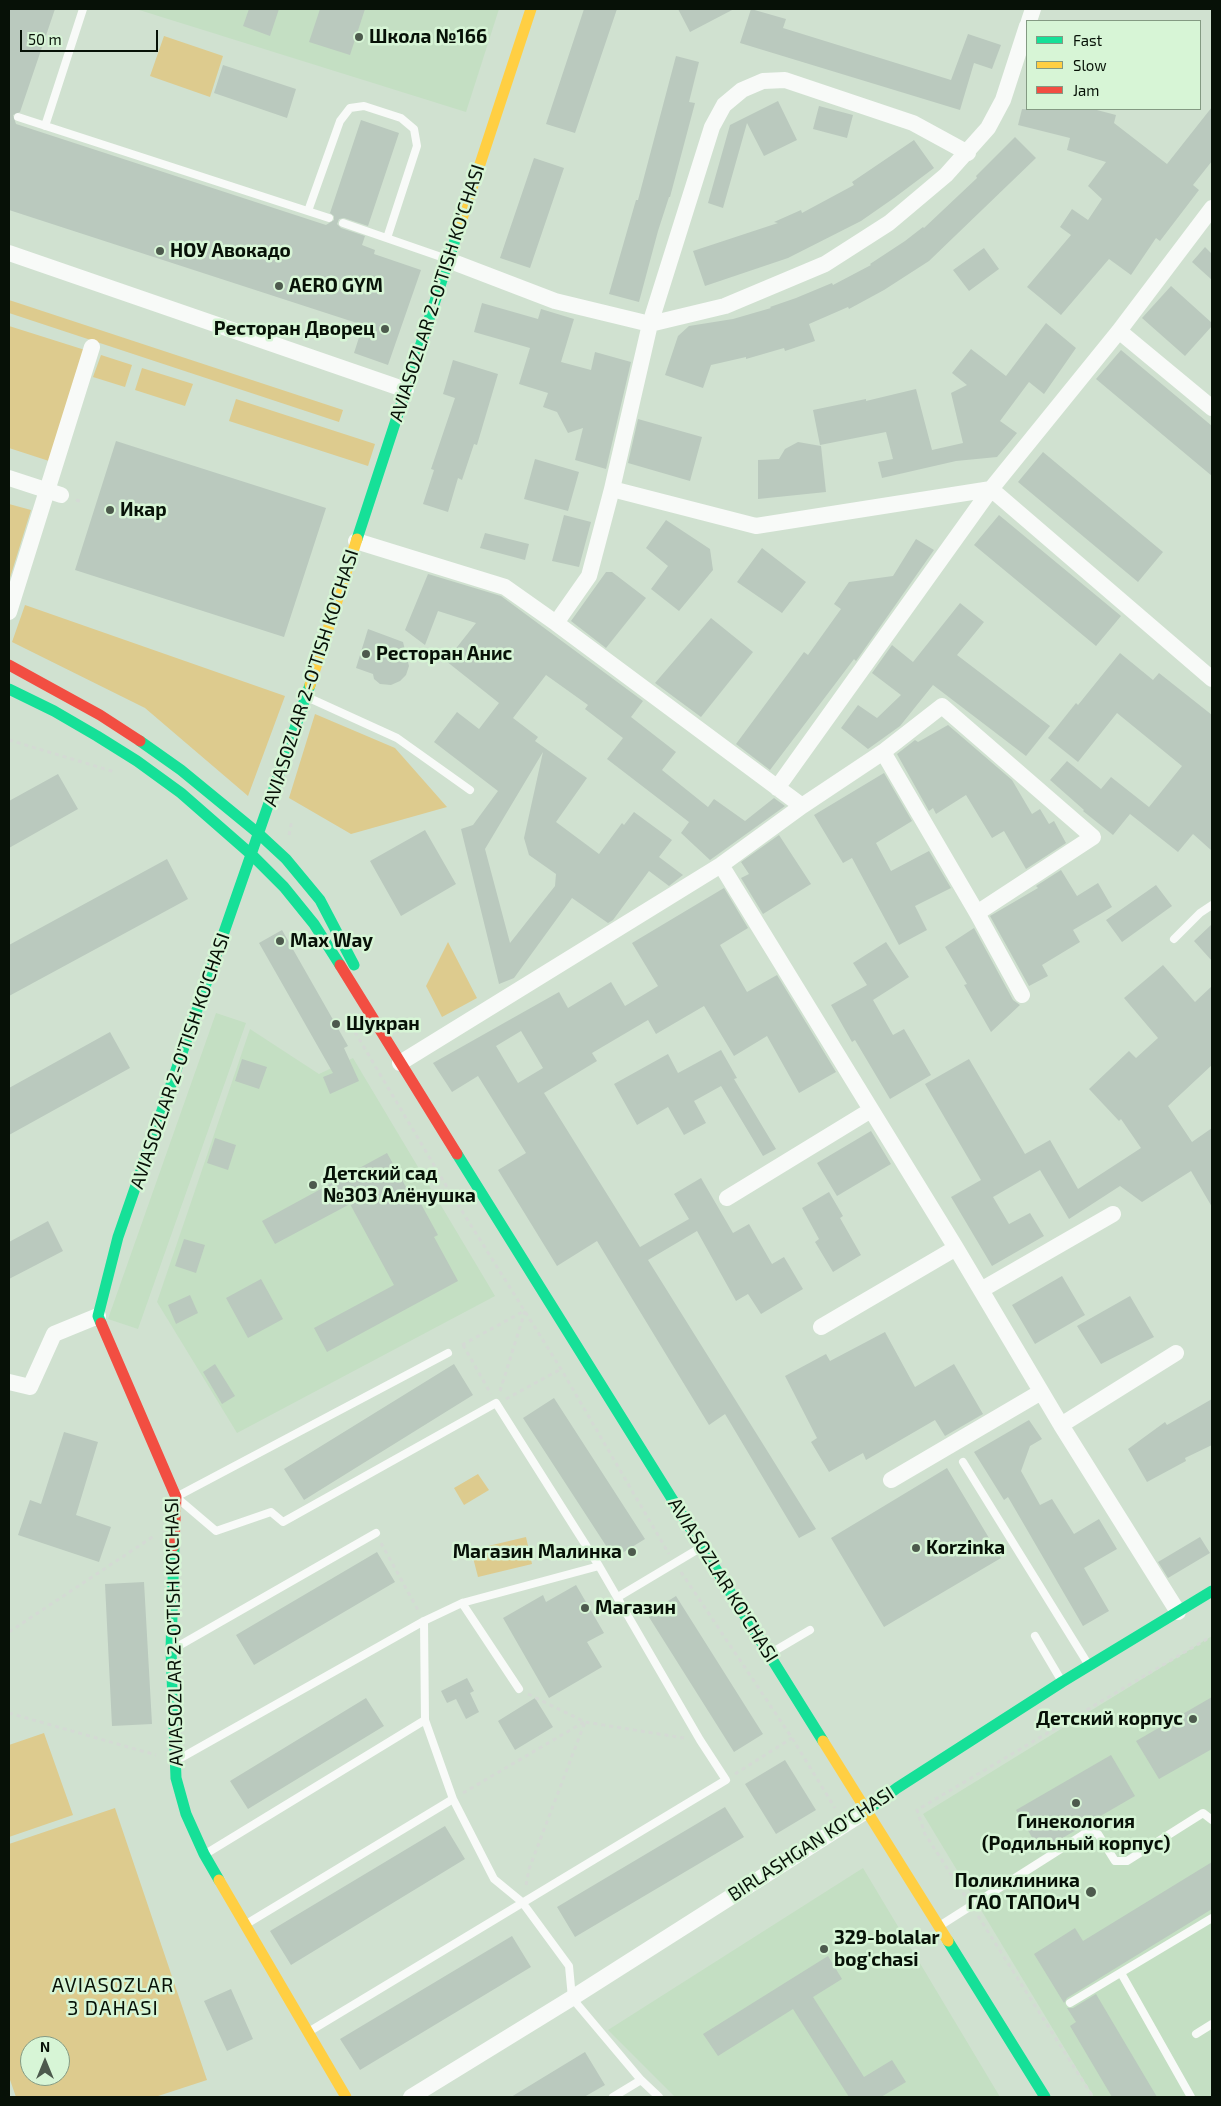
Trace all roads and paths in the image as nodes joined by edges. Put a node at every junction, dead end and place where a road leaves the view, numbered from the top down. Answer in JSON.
{"nodes":[{"id":1,"x":83,"y":9,"type":"edge"},
{"id":2,"x":531,"y":9,"type":"edge"},
{"id":3,"x":1026,"y":29,"type":"edge"},
{"id":4,"x":18,"y":117,"type":"dead end"},
{"id":5,"x":45,"y":126,"type":"junction"},
{"id":6,"x":968,"y":153,"type":"junction"},
{"id":7,"x":1212,"y":208,"type":"edge"},
{"id":8,"x":308,"y":211,"type":"junction"},
{"id":9,"x":329,"y":218,"type":"dead end"},
{"id":10,"x":343,"y":223,"type":"dead end"},
{"id":11,"x":387,"y":238,"type":"junction"},
{"id":12,"x":9,"y":253,"type":"edge"},
{"id":13,"x":448,"y":260,"type":"junction"},
{"id":14,"x":650,"y":324,"type":"junction"},
{"id":15,"x":1119,"y":331,"type":"junction"},
{"id":16,"x":92,"y":347,"type":"dead end"},
{"id":17,"x":406,"y":390,"type":"junction"},
{"id":18,"x":1212,"y":408,"type":"edge"},
{"id":19,"x":9,"y":478,"type":"edge"},
{"id":20,"x":612,"y":489,"type":"junction"},
{"id":21,"x":991,"y":489,"type":"junction"},
{"id":22,"x":54,"y":493,"type":"junction"},
{"id":23,"x":356,"y":541,"type":"junction"},
{"id":24,"x":9,"y":612,"type":"edge"},
{"id":25,"x":556,"y":623,"type":"junction"},
{"id":26,"x":9,"y":665,"type":"edge"},
{"id":27,"x":1212,"y":679,"type":"edge"},
{"id":28,"x":9,"y":689,"type":"edge"},
{"id":29,"x":305,"y":696,"type":"junction"},
{"id":30,"x":9,"y":740,"type":"edge"},
{"id":31,"x":883,"y":752,"type":"junction"},
{"id":32,"x":122,"y":774,"type":"dead end"},
{"id":33,"x":777,"y":788,"type":"junction"},
{"id":34,"x":470,"y":790,"type":"dead end"},
{"id":35,"x":802,"y":806,"type":"junction"},
{"id":36,"x":259,"y":834,"type":"junction"},
{"id":37,"x":253,"y":856,"type":"junction"},
{"id":38,"x":721,"y":865,"type":"junction"},
{"id":39,"x":1212,"y":905,"type":"edge"},
{"id":40,"x":977,"y":913,"type":"junction"},
{"id":41,"x":1174,"y":939,"type":"dead end"},
{"id":42,"x":1022,"y":995,"type":"dead end"},
{"id":43,"x":350,"y":1024,"type":"dead end"},
{"id":44,"x":400,"y":1064,"type":"junction"},
{"id":45,"x":871,"y":1110,"type":"junction"},
{"id":46,"x":727,"y":1198,"type":"dead end"},
{"id":47,"x":1113,"y":1214,"type":"dead end"},
{"id":48,"x":956,"y":1248,"type":"junction"},
{"id":49,"x":981,"y":1290,"type":"junction"},
{"id":50,"x":525,"y":1311,"type":"junction"},
{"id":51,"x":98,"y":1316,"type":"junction"},
{"id":52,"x":821,"y":1327,"type":"dead end"},
{"id":53,"x":462,"y":1345,"type":"junction"},
{"id":54,"x":448,"y":1353,"type":"joint"},
{"id":55,"x":1176,"y":1353,"type":"dead end"},
{"id":56,"x":561,"y":1369,"type":"junction"},
{"id":57,"x":9,"y":1382,"type":"edge"},
{"id":58,"x":1041,"y":1392,"type":"junction"},
{"id":59,"x":496,"y":1404,"type":"junction"},
{"id":60,"x":1061,"y":1424,"type":"junction"},
{"id":61,"x":963,"y":1462,"type":"dead end"},
{"id":62,"x":891,"y":1480,"type":"dead end"},
{"id":63,"x":176,"y":1497,"type":"junction"},
{"id":64,"x":175,"y":1523,"type":"junction"},
{"id":65,"x":376,"y":1533,"type":"joint"},
{"id":66,"x":702,"y":1547,"type":"junction"},
{"id":67,"x":675,"y":1563,"type":"junction"},
{"id":68,"x":599,"y":1566,"type":"junction"},
{"id":69,"x":1212,"y":1591,"type":"edge"},
{"id":70,"x":618,"y":1597,"type":"junction"},
{"id":71,"x":462,"y":1603,"type":"junction"},
{"id":72,"x":1178,"y":1612,"type":"junction"},
{"id":73,"x":424,"y":1621,"type":"junction"},
{"id":74,"x":810,"y":1630,"type":"dead end"},
{"id":75,"x":9,"y":1632,"type":"edge"},
{"id":76,"x":1035,"y":1636,"type":"dead end"},
{"id":77,"x":1212,"y":1636,"type":"edge"},
{"id":78,"x":171,"y":1650,"type":"junction"},
{"id":79,"x":769,"y":1654,"type":"junction"},
{"id":80,"x":1089,"y":1666,"type":"junction"},
{"id":81,"x":1062,"y":1682,"type":"junction"},
{"id":82,"x":519,"y":1689,"type":"joint"},
{"id":83,"x":9,"y":1713,"type":"edge"},
{"id":84,"x":425,"y":1720,"type":"junction"},
{"id":85,"x":585,"y":1722,"type":"junction"},
{"id":86,"x":792,"y":1738,"type":"junction"},
{"id":87,"x":700,"y":1740,"type":"junction"},
{"id":88,"x":176,"y":1761,"type":"junction"},
{"id":89,"x":726,"y":1780,"type":"junction"},
{"id":90,"x":453,"y":1799,"type":"junction"},
{"id":91,"x":835,"y":1808,"type":"dead end"},
{"id":92,"x":866,"y":1811,"type":"junction"},
{"id":93,"x":1212,"y":1820,"type":"edge"},
{"id":94,"x":204,"y":1854,"type":"junction"},
{"id":95,"x":522,"y":1902,"type":"junction"},
{"id":96,"x":971,"y":1906,"type":"junction"},
{"id":97,"x":1212,"y":1918,"type":"edge"},
{"id":98,"x":244,"y":1925,"type":"junction"},
{"id":99,"x":939,"y":1927,"type":"junction"},
{"id":100,"x":1121,"y":1973,"type":"junction"},
{"id":101,"x":572,"y":1998,"type":"junction"},
{"id":102,"x":1070,"y":2003,"type":"dead end"},
{"id":103,"x":1212,"y":2024,"type":"edge"},
{"id":104,"x":307,"y":2033,"type":"junction"},
{"id":105,"x":1196,"y":2034,"type":"dead end"},
{"id":106,"x":641,"y":2080,"type":"junction"},
{"id":107,"x":346,"y":2097,"type":"edge"},
{"id":108,"x":411,"y":2097,"type":"edge"},
{"id":109,"x":613,"y":2097,"type":"edge"},
{"id":110,"x":659,"y":2097,"type":"edge"},
{"id":111,"x":1045,"y":2097,"type":"edge"},
{"id":112,"x":1093,"y":2097,"type":"edge"},
{"id":113,"x":1192,"y":2097,"type":"edge"}],
"edges":[{"from":1,"to":5,"type":"lane"},
{"from":2,"to":13,"type":"main road","name":"AVIASOZLAR 2-O'TISH KO'CHASI"},
{"from":3,"to":6,"type":"street"},
{"from":4,"to":5,"type":"lane"},
{"from":5,"to":8,"type":"lane"},
{"from":6,"to":14,"type":"street"},
{"from":6,"to":14,"type":"street"},
{"from":7,"to":15,"type":"street"},
{"from":8,"to":9,"type":"lane"},
{"from":8,"to":11,"type":"lane"},
{"from":10,"to":11,"type":"lane"},
{"from":11,"to":13,"type":"lane"},
{"from":12,"to":17,"type":"street"},
{"from":13,"to":14,"type":"street"},
{"from":13,"to":17,"type":"main road","name":"AVIASOZLAR 2-O'TISH KO'CHASI"},
{"from":14,"to":20,"type":"street"},
{"from":15,"to":18,"type":"street"},
{"from":15,"to":21,"type":"street"},
{"from":16,"to":22,"type":"street"},
{"from":17,"to":23,"type":"main road","name":"AVIASOZLAR 2-O'TISH KO'CHASI"},
{"from":19,"to":22,"type":"street"},
{"from":20,"to":21,"type":"street"},
{"from":20,"to":25,"type":"street"},
{"from":21,"to":27,"type":"street"},
{"from":21,"to":33,"type":"street"},
{"from":22,"to":24,"type":"street"},
{"from":23,"to":25,"type":"street"},
{"from":23,"to":29,"type":"main road","name":"AVIASOZLAR 2-O'TISH KO'CHASI"},
{"from":25,"to":33,"type":"street"},
{"from":26,"to":36,"type":"main road","name":"AVIASOZLAR KO'CHASI"},
{"from":28,"to":37,"type":"main road","name":"AVIASOZLAR KO'CHASI"},
{"from":29,"to":34,"type":"lane"},
{"from":29,"to":36,"type":"main road","name":"AVIASOZLAR 2-O'TISH KO'CHASI"},
{"from":30,"to":32,"type":"path"},
{"from":31,"to":35,"type":"street"},
{"from":31,"to":40,"type":"street"},
{"from":31,"to":40,"type":"street"},
{"from":33,"to":35,"type":"street"},
{"from":35,"to":38,"type":"street"},
{"from":36,"to":37,"type":"main road","name":"AVIASOZLAR 2-O'TISH KO'CHASI"},
{"from":36,"to":44,"type":"main road","name":"AVIASOZLAR KO'CHASI"},
{"from":37,"to":44,"type":"main road","name":"AVIASOZLAR KO'CHASI"},
{"from":37,"to":51,"type":"main road","name":"AVIASOZLAR 2-O'TISH KO'CHASI"},
{"from":38,"to":44,"type":"street"},
{"from":38,"to":45,"type":"street"},
{"from":39,"to":41,"type":"lane"},
{"from":40,"to":42,"type":"street"},
{"from":43,"to":50,"type":"path"},
{"from":44,"to":66,"type":"main road","name":"AVIASOZLAR KO'CHASI"},
{"from":45,"to":46,"type":"street"},
{"from":45,"to":48,"type":"street"},
{"from":47,"to":49,"type":"street"},
{"from":48,"to":49,"type":"street"},
{"from":48,"to":52,"type":"street"},
{"from":49,"to":58,"type":"street"},
{"from":50,"to":53,"type":"path"},
{"from":50,"to":56,"type":"path"},
{"from":50,"to":59,"type":"path"},
{"from":51,"to":57,"type":"street"},
{"from":51,"to":63,"type":"main road","name":"AVIASOZLAR 2-O'TISH KO'CHASI"},
{"from":53,"to":54,"type":"path"},
{"from":53,"to":59,"type":"path"},
{"from":54,"to":63,"type":"lane"},
{"from":55,"to":60,"type":"street"},
{"from":56,"to":59,"type":"path"},
{"from":56,"to":67,"type":"path"},
{"from":58,"to":60,"type":"street"},
{"from":58,"to":62,"type":"street"},
{"from":59,"to":63,"type":"lane"},
{"from":59,"to":68,"type":"lane"},
{"from":60,"to":72,"type":"street"},
{"from":61,"to":80,"type":"lane"},
{"from":63,"to":64,"type":"main road","name":"AVIASOZLAR 2-O'TISH KO'CHASI"},
{"from":64,"to":75,"type":"path"},
{"from":64,"to":78,"type":"main road","name":"AVIASOZLAR 2-O'TISH KO'CHASI"},
{"from":65,"to":73,"type":"path"},
{"from":65,"to":78,"type":"lane"},
{"from":66,"to":67,"type":"lane"},
{"from":66,"to":79,"type":"main road","name":"AVIASOZLAR KO'CHASI"},
{"from":67,"to":70,"type":"lane"},
{"from":67,"to":86,"type":"path"},
{"from":68,"to":70,"type":"lane"},
{"from":68,"to":71,"type":"lane"},
{"from":69,"to":72,"type":"main road","name":"BIRLASHGAN KO'CHASI"},
{"from":70,"to":87,"type":"lane"},
{"from":71,"to":73,"type":"lane"},
{"from":71,"to":82,"type":"lane"},
{"from":72,"to":80,"type":"main road","name":"BIRLASHGAN KO'CHASI"},
{"from":73,"to":84,"type":"lane"},
{"from":73,"to":88,"type":"lane"},
{"from":74,"to":79,"type":"lane"},
{"from":76,"to":81,"type":"lane"},
{"from":77,"to":96,"type":"path"},
{"from":78,"to":88,"type":"main road","name":"AVIASOZLAR 2-O'TISH KO'CHASI"},
{"from":79,"to":92,"type":"main road","name":"AVIASOZLAR KO'CHASI"},
{"from":80,"to":81,"type":"main road","name":"BIRLASHGAN KO'CHASI"},
{"from":81,"to":92,"type":"main road","name":"BIRLASHGAN KO'CHASI"},
{"from":82,"to":85,"type":"path"},
{"from":83,"to":88,"type":"path"},
{"from":84,"to":90,"type":"lane"},
{"from":84,"to":94,"type":"lane"},
{"from":85,"to":87,"type":"path"},
{"from":85,"to":90,"type":"path"},
{"from":85,"to":95,"type":"path"},
{"from":86,"to":89,"type":"path"},
{"from":86,"to":91,"type":"path"},
{"from":87,"to":89,"type":"lane"},
{"from":88,"to":94,"type":"main road","name":"AVIASOZLAR 2-O'TISH KO'CHASI"},
{"from":89,"to":95,"type":"lane"},
{"from":90,"to":95,"type":"lane"},
{"from":90,"to":98,"type":"lane"},
{"from":92,"to":99,"type":"main road","name":"AVIASOZLAR KO'CHASI"},
{"from":92,"to":101,"type":"street","name":"BIRLASHGAN KO'CHASI"},
{"from":93,"to":96,"type":"lane"},
{"from":94,"to":98,"type":"main road","name":"AVIASOZLAR 2-O'TISH KO'CHASI"},
{"from":95,"to":101,"type":"lane"},
{"from":95,"to":104,"type":"lane"},
{"from":96,"to":99,"type":"lane"},
{"from":96,"to":112,"type":"path"},
{"from":97,"to":100,"type":"lane"},
{"from":98,"to":104,"type":"main road","name":"AVIASOZLAR 2-O'TISH KO'CHASI"},
{"from":99,"to":111,"type":"main road","name":"AVIASOZLAR KO'CHASI"},
{"from":100,"to":102,"type":"lane"},
{"from":100,"to":113,"type":"lane"},
{"from":101,"to":106,"type":"lane"},
{"from":101,"to":108,"type":"street","name":"BIRLASHGAN KO'CHASI"},
{"from":103,"to":105,"type":"lane"},
{"from":104,"to":107,"type":"main road","name":"AVIASOZLAR 2-O'TISH KO'CHASI"},
{"from":106,"to":109,"type":"lane"},
{"from":106,"to":110,"type":"lane"}]}
